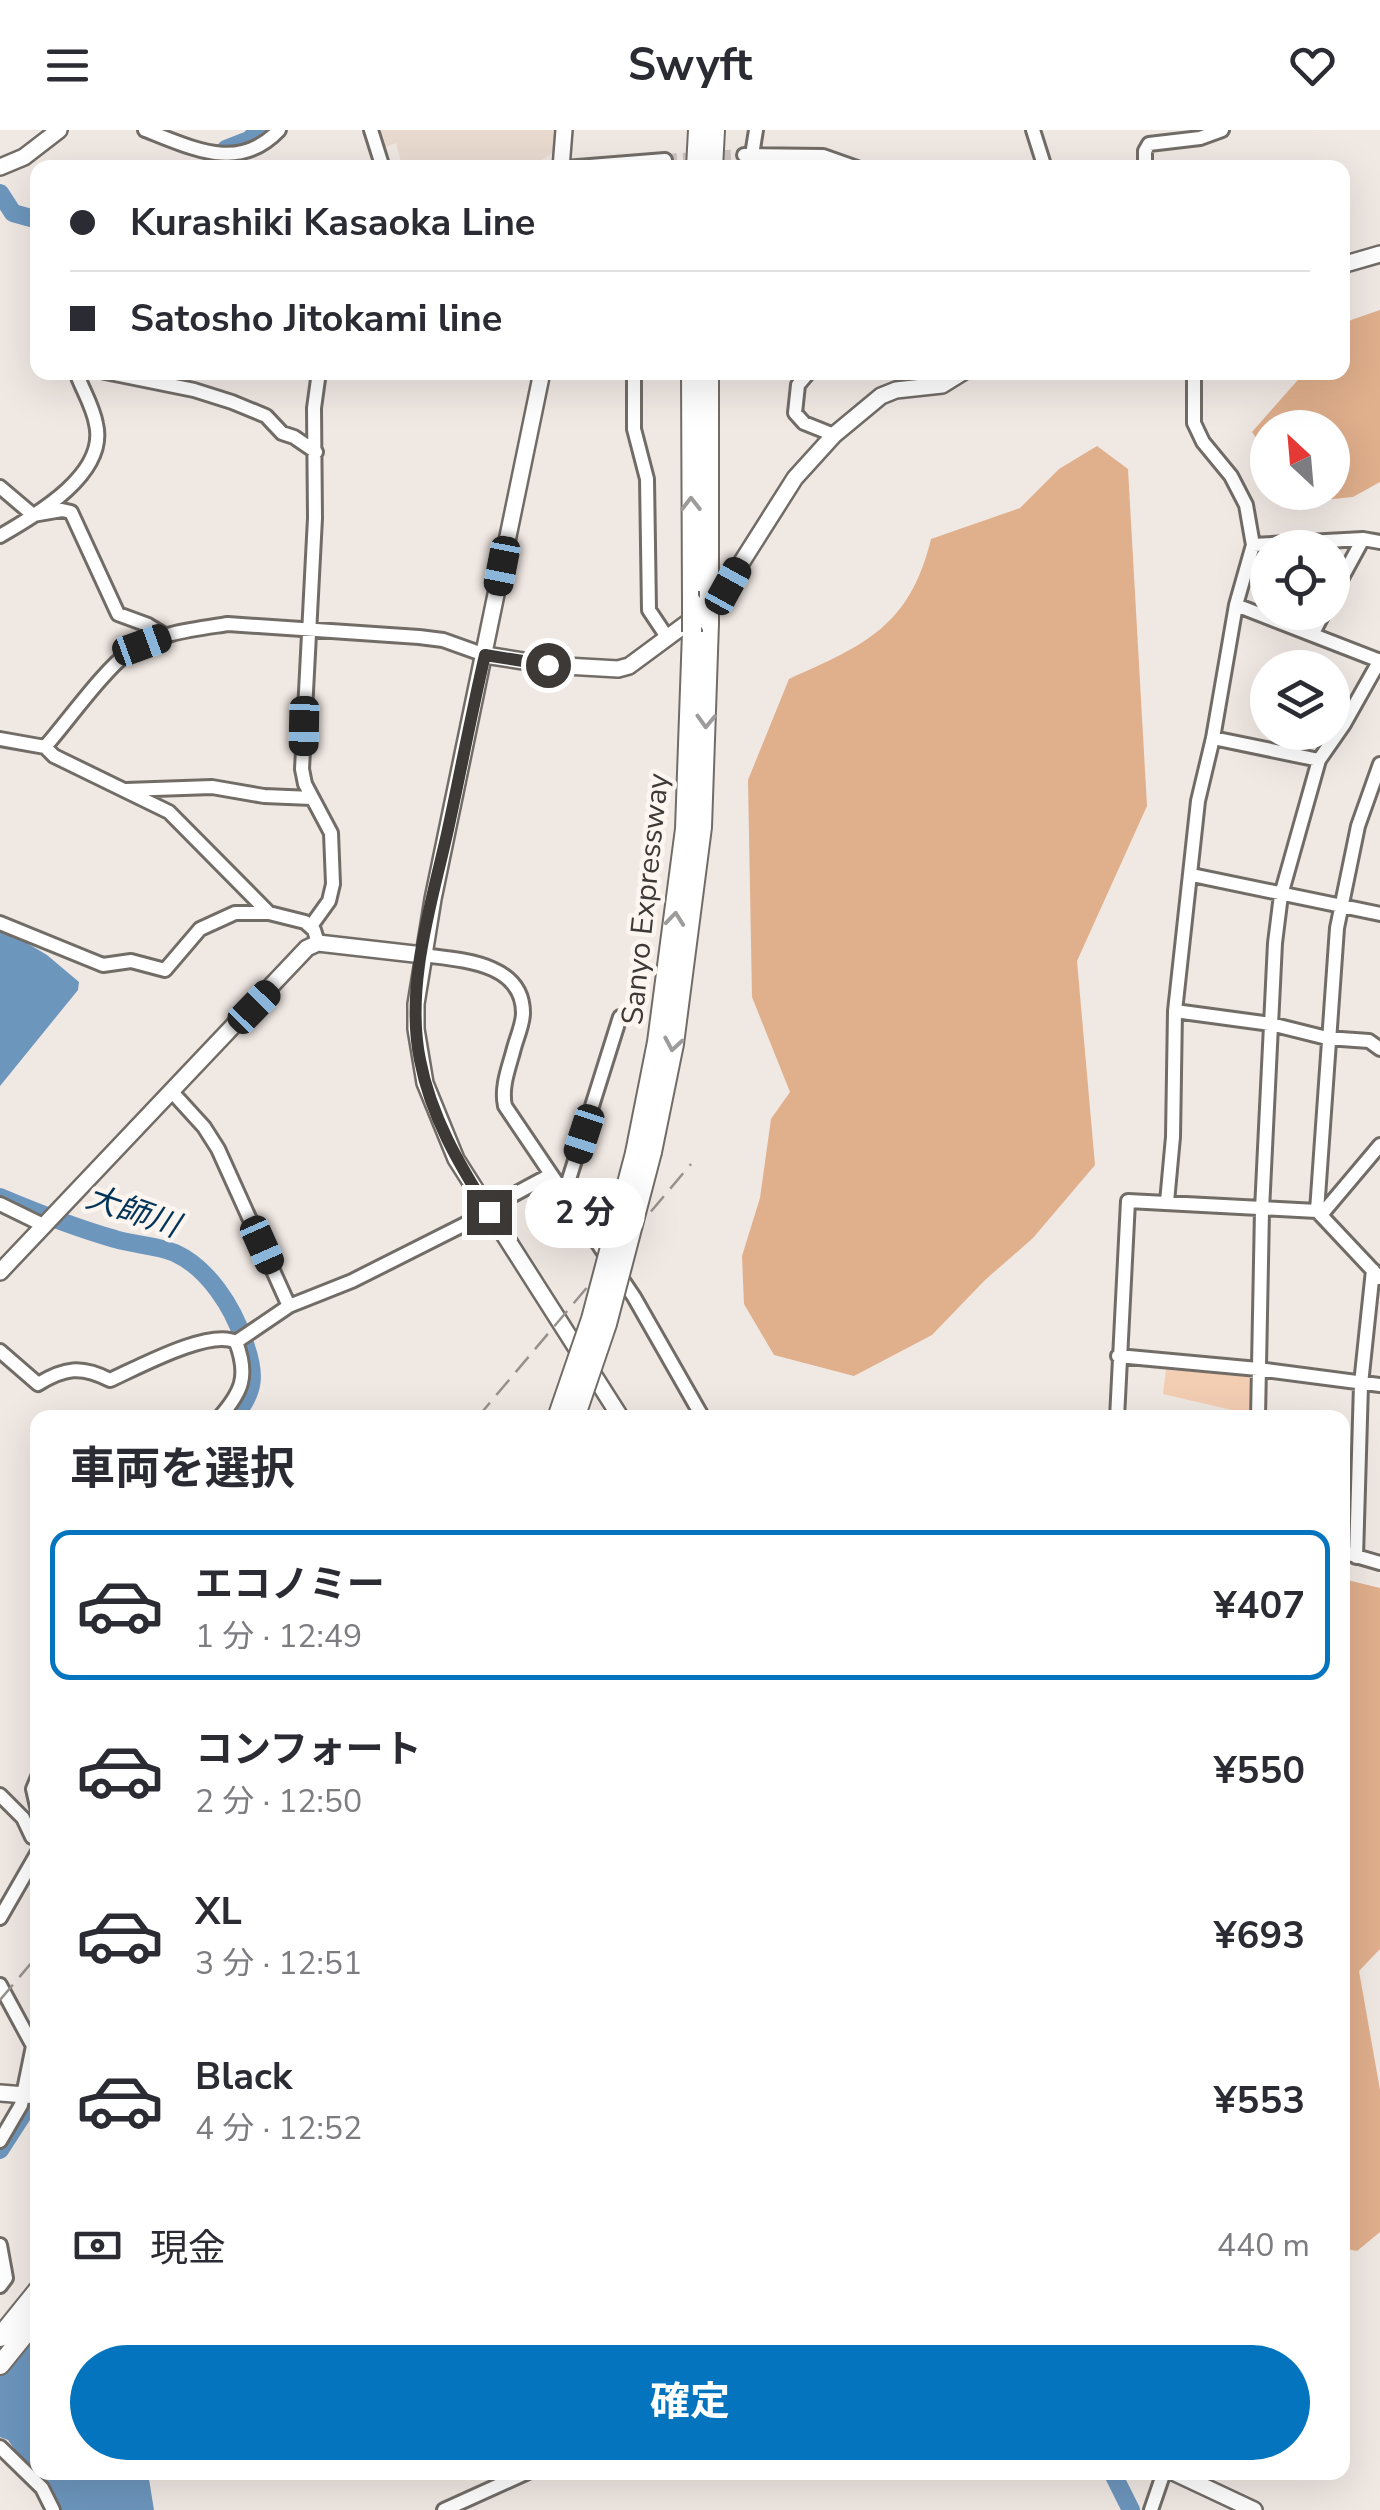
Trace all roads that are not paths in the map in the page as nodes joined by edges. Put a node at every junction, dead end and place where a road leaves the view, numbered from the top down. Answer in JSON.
{"nodes":[{"id":1,"x":59,"y":130,"type":"edge"},
{"id":2,"x":146,"y":130,"type":"edge"},
{"id":3,"x":279,"y":130,"type":"edge"},
{"id":4,"x":370,"y":130,"type":"edge"},
{"id":5,"x":564,"y":130,"type":"edge"},
{"id":6,"x":698,"y":130,"type":"edge"},
{"id":7,"x":715,"y":130,"type":"edge"},
{"id":8,"x":756,"y":130,"type":"edge"},
{"id":9,"x":1033,"y":130,"type":"edge"},
{"id":10,"x":1222,"y":130,"type":"edge"},
{"id":11,"x":380,"y":160,"type":"edge"},
{"id":12,"x":563,"y":160,"type":"edge"},
{"id":13,"x":696,"y":160,"type":"edge"},
{"id":14,"x":713,"y":160,"type":"edge"},
{"id":15,"x":801,"y":160,"type":"edge"},
{"id":16,"x":1042,"y":160,"type":"edge"},
{"id":17,"x":1145,"y":160,"type":"edge"},
{"id":18,"x":0,"y":167,"type":"edge"},
{"id":19,"x":1380,"y":254,"type":"edge"},
{"id":20,"x":1350,"y":263,"type":"edge"},
{"id":21,"x":79,"y":380,"type":"edge"},
{"id":22,"x":144,"y":380,"type":"edge"},
{"id":23,"x":317,"y":380,"type":"edge"},
{"id":24,"x":540,"y":380,"type":"edge"},
{"id":25,"x":634,"y":380,"type":"edge"},
{"id":26,"x":691,"y":380,"type":"edge"},
{"id":27,"x":709,"y":380,"type":"edge"},
{"id":28,"x":803,"y":380,"type":"edge"},
{"id":29,"x":950,"y":380,"type":"edge"},
{"id":30,"x":1194,"y":380,"type":"edge"},
{"id":31,"x":834,"y":435,"type":"junction"},
{"id":32,"x":316,"y":452,"type":"junction"},
{"id":33,"x":0,"y":487,"type":"edge"},
{"id":34,"x":33,"y":515,"type":"junction"},
{"id":35,"x":1250,"y":532,"type":"edge"},
{"id":36,"x":0,"y":536,"type":"edge"},
{"id":37,"x":1363,"y":538,"type":"junction"},
{"id":38,"x":1350,"y":539,"type":"edge"},
{"id":39,"x":1380,"y":542,"type":"edge"},
{"id":40,"x":1250,"y":552,"type":"edge"},
{"id":41,"x":1350,"y":562,"type":"edge"},
{"id":42,"x":1236,"y":605,"type":"junction"},
{"id":43,"x":311,"y":628,"type":"junction"},
{"id":44,"x":700,"y":628,"type":"junction"},
{"id":45,"x":1315,"y":630,"type":"edge"},
{"id":46,"x":1313,"y":633,"type":"junction"},
{"id":47,"x":166,"y":636,"type":"junction"},
{"id":48,"x":667,"y":637,"type":"junction"},
{"id":49,"x":485,"y":655,"type":"junction"},
{"id":50,"x":1380,"y":660,"type":"edge"},
{"id":51,"x":1213,"y":738,"type":"junction"},
{"id":52,"x":0,"y":739,"type":"edge"},
{"id":53,"x":45,"y":747,"type":"junction"},
{"id":54,"x":1319,"y":760,"type":"junction"},
{"id":55,"x":1380,"y":764,"type":"edge"},
{"id":56,"x":124,"y":790,"type":"junction"},
{"id":57,"x":312,"y":798,"type":"junction"},
{"id":58,"x":1192,"y":875,"type":"junction"},
{"id":59,"x":1281,"y":895,"type":"junction"},
{"id":60,"x":1341,"y":906,"type":"junction"},
{"id":61,"x":269,"y":912,"type":"junction"},
{"id":62,"x":1380,"y":914,"type":"edge"},
{"id":63,"x":0,"y":923,"type":"edge"},
{"id":64,"x":310,"y":926,"type":"junction"},
{"id":65,"x":318,"y":943,"type":"junction"},
{"id":66,"x":423,"y":955,"type":"junction"},
{"id":67,"x":1176,"y":1011,"type":"junction"},
{"id":68,"x":620,"y":1017,"type":"dead end"},
{"id":69,"x":1271,"y":1024,"type":"junction"},
{"id":70,"x":1328,"y":1038,"type":"junction"},
{"id":71,"x":1380,"y":1050,"type":"edge"},
{"id":72,"x":173,"y":1093,"type":"junction"},
{"id":73,"x":1380,"y":1145,"type":"edge"},
{"id":74,"x":644,"y":1153,"type":"junction"},
{"id":75,"x":550,"y":1175,"type":"junction"},
{"id":76,"x":566,"y":1192,"type":"junction"},
{"id":77,"x":1167,"y":1202,"type":"junction"},
{"id":78,"x":0,"y":1204,"type":"edge"},
{"id":79,"x":1262,"y":1210,"type":"junction"},
{"id":80,"x":489,"y":1212,"type":"junction"},
{"id":81,"x":1319,"y":1213,"type":"junction"},
{"id":82,"x":47,"y":1220,"type":"junction"},
{"id":83,"x":0,"y":1272,"type":"edge"},
{"id":84,"x":1376,"y":1274,"type":"edge"},
{"id":85,"x":289,"y":1306,"type":"junction"},
{"id":86,"x":239,"y":1339,"type":"junction"},
{"id":87,"x":0,"y":1351,"type":"edge"},
{"id":88,"x":1118,"y":1356,"type":"junction"},
{"id":89,"x":1258,"y":1369,"type":"junction"},
{"id":90,"x":1361,"y":1384,"type":"junction"},
{"id":91,"x":1380,"y":1386,"type":"edge"},
{"id":92,"x":226,"y":1410,"type":"edge"},
{"id":93,"x":561,"y":1410,"type":"edge"},
{"id":94,"x":579,"y":1410,"type":"edge"},
{"id":95,"x":617,"y":1410,"type":"edge"},
{"id":96,"x":698,"y":1410,"type":"edge"},
{"id":97,"x":1117,"y":1410,"type":"edge"},
{"id":98,"x":1258,"y":1410,"type":"edge"},
{"id":99,"x":1350,"y":1540,"type":"edge"},
{"id":100,"x":1350,"y":1554,"type":"edge"},
{"id":101,"x":1380,"y":1562,"type":"edge"},
{"id":102,"x":0,"y":1795,"type":"edge"},
{"id":103,"x":30,"y":1833,"type":"edge"},
{"id":104,"x":30,"y":1866,"type":"edge"},
{"id":105,"x":0,"y":1918,"type":"edge"},
{"id":106,"x":0,"y":1986,"type":"edge"},
{"id":107,"x":30,"y":2041,"type":"edge"},
{"id":108,"x":0,"y":2092,"type":"edge"},
{"id":109,"x":30,"y":2096,"type":"edge"},
{"id":110,"x":0,"y":2141,"type":"edge"},
{"id":111,"x":0,"y":2245,"type":"edge"},
{"id":112,"x":0,"y":2286,"type":"edge"},
{"id":113,"x":30,"y":2300,"type":"edge"},
{"id":114,"x":30,"y":2328,"type":"edge"},
{"id":115,"x":0,"y":2337,"type":"edge"},
{"id":116,"x":0,"y":2364,"type":"edge"},
{"id":117,"x":0,"y":2446,"type":"edge"},
{"id":118,"x":30,"y":2476,"type":"edge"},
{"id":119,"x":34,"y":2480,"type":"edge"},
{"id":120,"x":510,"y":2480,"type":"edge"},
{"id":121,"x":1161,"y":2480,"type":"edge"},
{"id":122,"x":1190,"y":2480,"type":"edge"},
{"id":123,"x":53,"y":2510,"type":"edge"},
{"id":124,"x":444,"y":2510,"type":"edge"},
{"id":125,"x":1151,"y":2510,"type":"edge"},
{"id":126,"x":1254,"y":2510,"type":"edge"}],
"edges":[{"from":1,"to":18,"type":"main road"},
{"from":2,"to":3,"type":"street"},
{"from":4,"to":11,"type":"street"},
{"from":5,"to":12,"type":"main road"},
{"from":6,"to":13,"type":"highway"},
{"from":7,"to":14,"type":"highway"},
{"from":8,"to":15,"type":"street"},
{"from":9,"to":16,"type":"street"},
{"from":10,"to":17,"type":"street"},
{"from":19,"to":20,"type":"main road"},
{"from":21,"to":34,"type":"street"},
{"from":22,"to":32,"type":"street"},
{"from":23,"to":32,"type":"street"},
{"from":24,"to":49,"type":"main road"},
{"from":25,"to":48,"type":"street"},
{"from":44,"to":26,"type":"highway","name":"Sanyo Expressway","one_way":true,"bridge":true},
{"from":27,"to":44,"type":"highway","name":"Sanyo Expressway","bridge":true},
{"from":28,"to":31,"type":"street"},
{"from":29,"to":31,"type":"main road"},
{"from":30,"to":35,"type":"street"},
{"from":31,"to":48,"type":"main road"},
{"from":32,"to":43,"type":"street"},
{"from":33,"to":34,"type":"street"},
{"from":34,"to":36,"type":"street"},
{"from":34,"to":47,"type":"street"},
{"from":37,"to":38,"type":"street"},
{"from":37,"to":39,"type":"street"},
{"from":37,"to":41,"type":"street"},
{"from":40,"to":42,"type":"street"},
{"from":42,"to":46,"type":"street"},
{"from":42,"to":51,"type":"street"},
{"from":43,"to":47,"type":"street"},
{"from":43,"to":49,"type":"street"},
{"from":43,"to":57,"type":"street"},
{"from":44,"to":74,"type":"highway","name":"Sanyo Expressway"},
{"from":45,"to":46,"type":"street"},
{"from":46,"to":50,"type":"street"},
{"from":47,"to":53,"type":"street"},
{"from":48,"to":49,"type":"main road"},
{"from":49,"to":66,"type":"main road"},
{"from":50,"to":54,"type":"street"},
{"from":51,"to":54,"type":"street"},
{"from":51,"to":58,"type":"street"},
{"from":52,"to":53,"type":"street"},
{"from":53,"to":56,"type":"street"},
{"from":54,"to":59,"type":"street"},
{"from":55,"to":60,"type":"street"},
{"from":56,"to":57,"type":"street"},
{"from":56,"to":61,"type":"street"},
{"from":57,"to":64,"type":"street"},
{"from":58,"to":59,"type":"street"},
{"from":58,"to":67,"type":"street"},
{"from":59,"to":60,"type":"street"},
{"from":59,"to":69,"type":"street"},
{"from":60,"to":62,"type":"street"},
{"from":60,"to":70,"type":"street"},
{"from":61,"to":63,"type":"street"},
{"from":61,"to":64,"type":"street"},
{"from":64,"to":65,"type":"street"},
{"from":65,"to":66,"type":"main road"},
{"from":65,"to":72,"type":"main road"},
{"from":66,"to":75,"type":"street"},
{"from":66,"to":80,"type":"main road"},
{"from":67,"to":69,"type":"street"},
{"from":67,"to":77,"type":"street"},
{"from":68,"to":76,"type":"street"},
{"from":69,"to":70,"type":"street"},
{"from":69,"to":79,"type":"street"},
{"from":70,"to":71,"type":"street"},
{"from":70,"to":81,"type":"street"},
{"from":72,"to":82,"type":"main road"},
{"from":72,"to":85,"type":"street"},
{"from":73,"to":81,"type":"street"},
{"from":74,"to":93,"type":"highway","name":"Sanyo Expressway","bridge":true},
{"from":74,"to":94,"type":"highway","name":"Sanyo Expressway","bridge":true},
{"from":75,"to":76,"type":"street"},
{"from":75,"to":80,"type":"street"},
{"from":76,"to":96,"type":"street"},
{"from":77,"to":79,"type":"street"},
{"from":77,"to":88,"type":"street"},
{"from":78,"to":82,"type":"street"},
{"from":79,"to":81,"type":"street"},
{"from":79,"to":89,"type":"street"},
{"from":80,"to":85,"type":"street"},
{"from":80,"to":95,"type":"main road"},
{"from":81,"to":84,"type":"street"},
{"from":82,"to":83,"type":"main road"},
{"from":84,"to":90,"type":"street"},
{"from":85,"to":86,"type":"street"},
{"from":86,"to":87,"type":"street"},
{"from":86,"to":92,"type":"street"},
{"from":88,"to":89,"type":"street"},
{"from":88,"to":97,"type":"street"},
{"from":89,"to":90,"type":"street"},
{"from":89,"to":98,"type":"street"},
{"from":90,"to":91,"type":"street"},
{"from":90,"to":99,"type":"street"},
{"from":100,"to":101,"type":"street"},
{"from":102,"to":103,"type":"street"},
{"from":104,"to":105,"type":"street"},
{"from":106,"to":107,"type":"street"},
{"from":108,"to":109,"type":"main road"},
{"from":109,"to":110,"type":"street"},
{"from":111,"to":112,"type":"street"},
{"from":113,"to":115,"type":"highway"},
{"from":114,"to":116,"type":"highway"},
{"from":117,"to":118,"type":"street"},
{"from":119,"to":123,"type":"street"},
{"from":120,"to":124,"type":"street"},
{"from":121,"to":125,"type":"street"},
{"from":122,"to":126,"type":"main road"}]}
